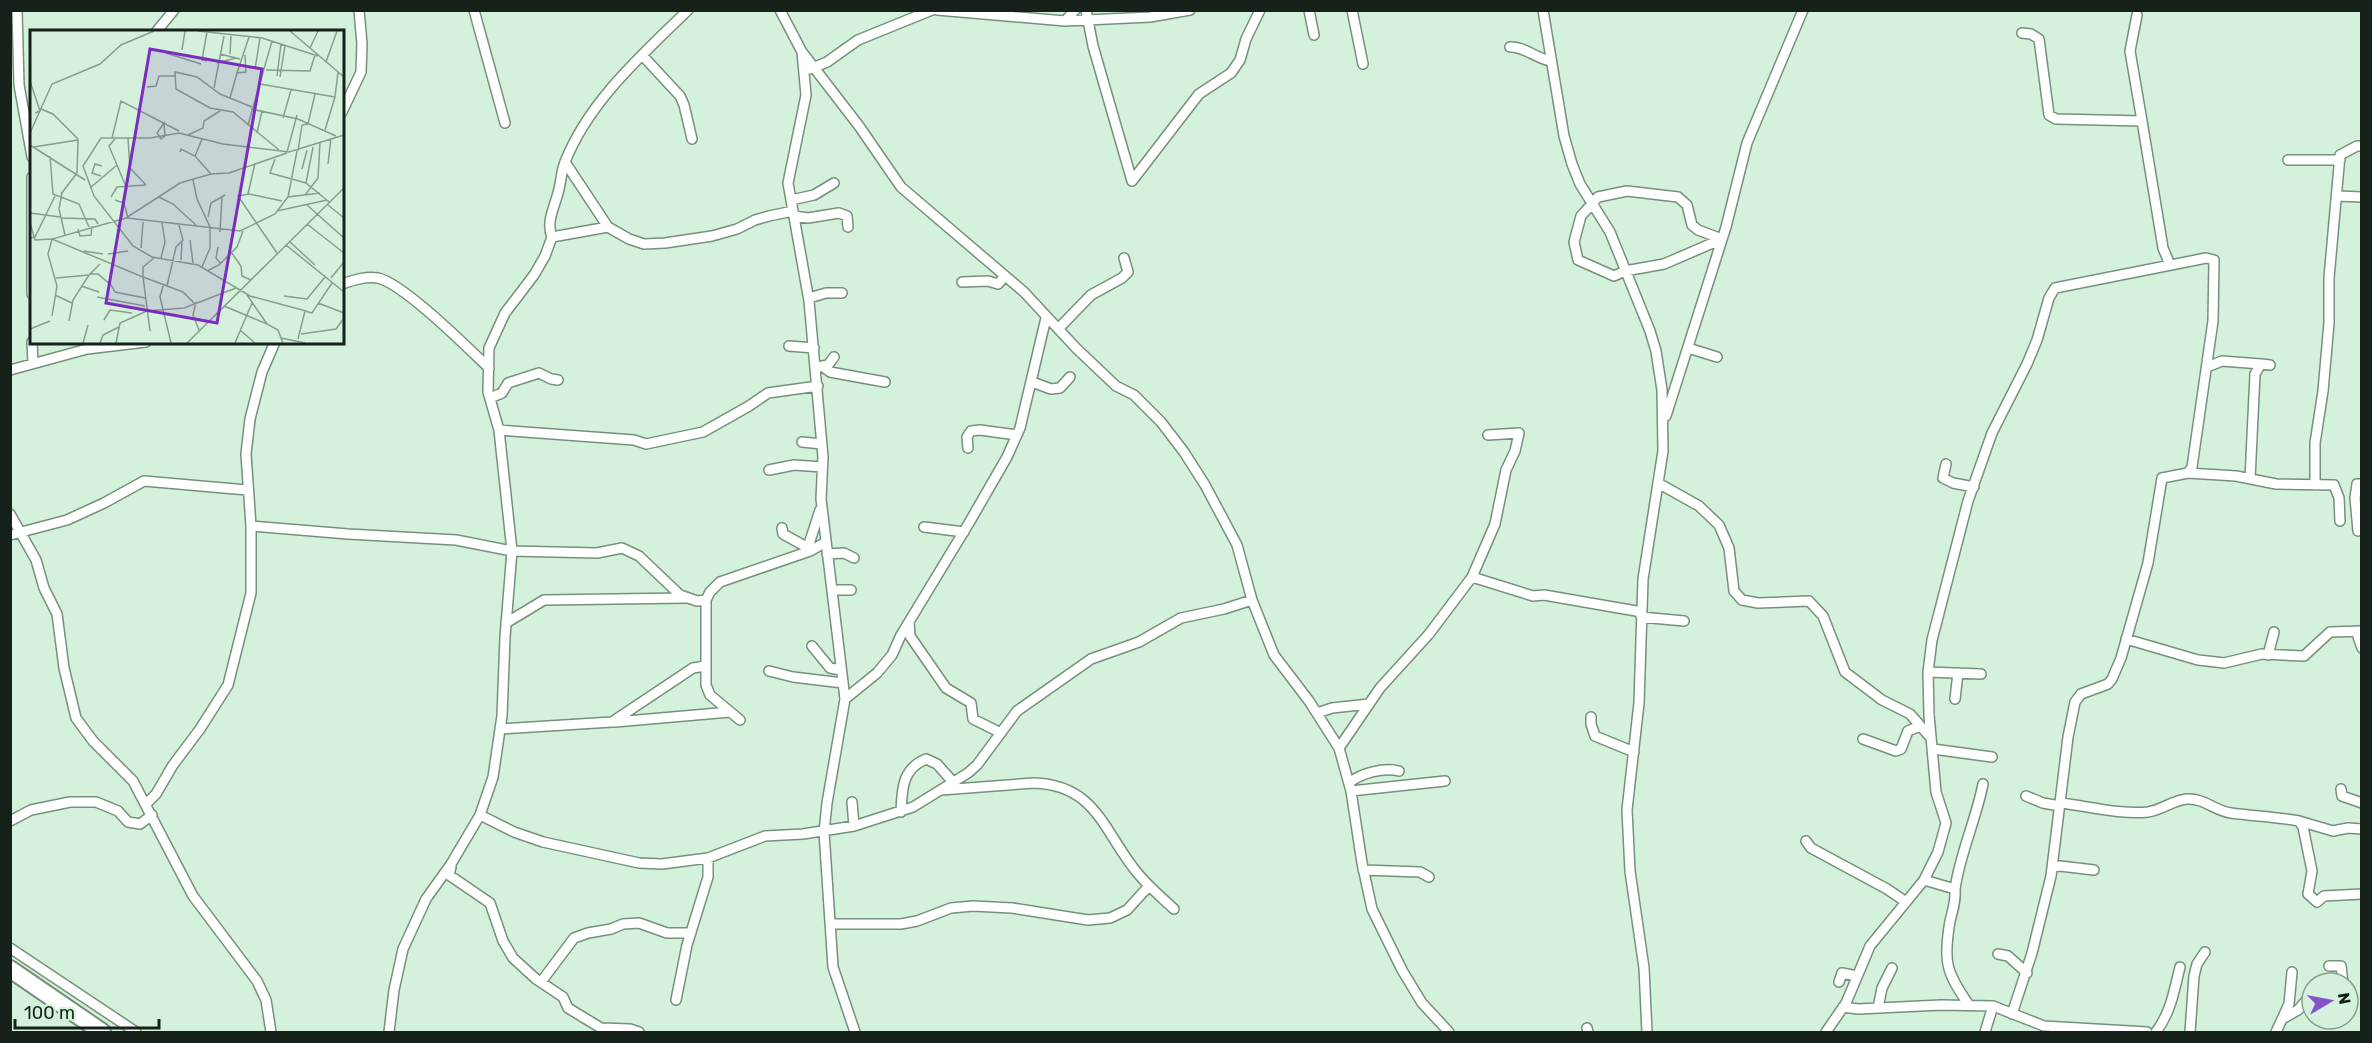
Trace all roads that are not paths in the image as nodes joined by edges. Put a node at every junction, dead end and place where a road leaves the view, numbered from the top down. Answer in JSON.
{"nodes":[{"id":1,"x":17,"y":10,"type":"edge"},
{"id":2,"x":174,"y":10,"type":"edge"},
{"id":3,"x":180,"y":10,"type":"edge"},
{"id":4,"x":359,"y":10,"type":"edge"},
{"id":5,"x":474,"y":10,"type":"edge"},
{"id":6,"x":688,"y":10,"type":"edge"},
{"id":7,"x":780,"y":10,"type":"edge"},
{"id":8,"x":932,"y":10,"type":"edge"},
{"id":9,"x":937,"y":10,"type":"edge"},
{"id":10,"x":1075,"y":10,"type":"edge"},
{"id":11,"x":1190,"y":10,"type":"edge"},
{"id":12,"x":1260,"y":10,"type":"edge"},
{"id":13,"x":1310,"y":10,"type":"edge"},
{"id":14,"x":1352,"y":10,"type":"edge"},
{"id":15,"x":1543,"y":10,"type":"edge"},
{"id":16,"x":1803,"y":10,"type":"edge"},
{"id":17,"x":1087,"y":15,"type":"edge"},
{"id":18,"x":2137,"y":15,"type":"dead end"},
{"id":19,"x":1065,"y":21,"type":"junction"},
{"id":20,"x":158,"y":30,"type":"edge"},
{"id":21,"x":165,"y":30,"type":"edge"},
{"id":22,"x":2022,"y":33,"type":"dead end"},
{"id":23,"x":1314,"y":35,"type":"dead end"},
{"id":24,"x":1510,"y":47,"type":"dead end"},
{"id":25,"x":802,"y":52,"type":"junction"},
{"id":26,"x":642,"y":55,"type":"junction"},
{"id":27,"x":1550,"y":61,"type":"junction"},
{"id":28,"x":1362,"y":64,"type":"dead end"},
{"id":29,"x":804,"y":69,"type":"junction"},
{"id":30,"x":815,"y":69,"type":"junction"},
{"id":31,"x":344,"y":108,"type":"edge"},
{"id":32,"x":2142,"y":121,"type":"junction"},
{"id":33,"x":506,"y":123,"type":"dead end"},
{"id":34,"x":692,"y":140,"type":"dead end"},
{"id":35,"x":30,"y":146,"type":"edge"},
{"id":36,"x":2361,"y":146,"type":"edge"},
{"id":37,"x":2288,"y":160,"type":"dead end"},
{"id":38,"x":2340,"y":160,"type":"junction"},
{"id":39,"x":565,"y":162,"type":"junction"},
{"id":40,"x":834,"y":183,"type":"dead end"},
{"id":41,"x":2337,"y":196,"type":"junction"},
{"id":42,"x":2361,"y":197,"type":"edge"},
{"id":43,"x":791,"y":200,"type":"junction"},
{"id":44,"x":1592,"y":202,"type":"junction"},
{"id":45,"x":793,"y":214,"type":"junction"},
{"id":46,"x":608,"y":227,"type":"junction"},
{"id":47,"x":848,"y":228,"type":"dead end"},
{"id":48,"x":552,"y":237,"type":"junction"},
{"id":49,"x":1722,"y":240,"type":"junction"},
{"id":50,"x":1124,"y":258,"type":"dead end"},
{"id":51,"x":2169,"y":265,"type":"junction"},
{"id":52,"x":1625,"y":271,"type":"junction"},
{"id":53,"x":1005,"y":276,"type":"junction"},
{"id":54,"x":962,"y":282,"type":"dead end"},
{"id":55,"x":344,"y":283,"type":"edge"},
{"id":56,"x":842,"y":293,"type":"dead end"},
{"id":57,"x":809,"y":298,"type":"junction"},
{"id":58,"x":1046,"y":318,"type":"junction"},
{"id":59,"x":1059,"y":328,"type":"junction"},
{"id":60,"x":32,"y":344,"type":"edge"},
{"id":61,"x":112,"y":344,"type":"edge"},
{"id":62,"x":274,"y":344,"type":"edge"},
{"id":63,"x":789,"y":346,"type":"dead end"},
{"id":64,"x":814,"y":348,"type":"junction"},
{"id":65,"x":1688,"y":348,"type":"junction"},
{"id":66,"x":834,"y":357,"type":"dead end"},
{"id":67,"x":1717,"y":357,"type":"dead end"},
{"id":68,"x":33,"y":363,"type":"junction"},
{"id":69,"x":819,"y":367,"type":"junction"},
{"id":70,"x":2206,"y":367,"type":"junction"},
{"id":71,"x":489,"y":368,"type":"junction"},
{"id":72,"x":10,"y":370,"type":"edge"},
{"id":73,"x":1070,"y":377,"type":"dead end"},
{"id":74,"x":558,"y":380,"type":"dead end"},
{"id":75,"x":885,"y":382,"type":"dead end"},
{"id":76,"x":1032,"y":382,"type":"junction"},
{"id":77,"x":818,"y":386,"type":"junction"},
{"id":78,"x":490,"y":398,"type":"junction"},
{"id":79,"x":1663,"y":424,"type":"junction"},
{"id":80,"x":499,"y":430,"type":"junction"},
{"id":81,"x":1017,"y":435,"type":"junction"},
{"id":82,"x":1488,"y":435,"type":"dead end"},
{"id":83,"x":802,"y":442,"type":"dead end"},
{"id":84,"x":822,"y":444,"type":"junction"},
{"id":85,"x":968,"y":448,"type":"dead end"},
{"id":86,"x":1946,"y":464,"type":"dead end"},
{"id":87,"x":822,"y":467,"type":"junction"},
{"id":88,"x":769,"y":470,"type":"dead end"},
{"id":89,"x":2188,"y":473,"type":"junction"},
{"id":90,"x":2250,"y":479,"type":"junction"},
{"id":91,"x":1658,"y":483,"type":"junction"},
{"id":92,"x":2361,"y":484,"type":"edge"},
{"id":93,"x":2315,"y":485,"type":"junction"},
{"id":94,"x":1974,"y":487,"type":"junction"},
{"id":95,"x":248,"y":490,"type":"junction"},
{"id":96,"x":822,"y":507,"type":"junction"},
{"id":97,"x":10,"y":514,"type":"edge"},
{"id":98,"x":2340,"y":521,"type":"dead end"},
{"id":99,"x":251,"y":526,"type":"junction"},
{"id":100,"x":924,"y":527,"type":"dead end"},
{"id":101,"x":782,"y":528,"type":"dead end"},
{"id":102,"x":2358,"y":531,"type":"dead end"},
{"id":103,"x":964,"y":532,"type":"junction"},
{"id":104,"x":15,"y":534,"type":"edge"},
{"id":105,"x":826,"y":542,"type":"junction"},
{"id":106,"x":810,"y":549,"type":"junction"},
{"id":107,"x":512,"y":551,"type":"junction"},
{"id":108,"x":827,"y":554,"type":"junction"},
{"id":109,"x":854,"y":558,"type":"dead end"},
{"id":110,"x":1472,"y":577,"type":"junction"},
{"id":111,"x":832,"y":590,"type":"junction"},
{"id":112,"x":851,"y":590,"type":"dead end"},
{"id":113,"x":688,"y":598,"type":"junction"},
{"id":114,"x":706,"y":600,"type":"junction"},
{"id":115,"x":1252,"y":600,"type":"junction"},
{"id":116,"x":1642,"y":614,"type":"junction"},
{"id":117,"x":1684,"y":621,"type":"dead end"},
{"id":118,"x":909,"y":622,"type":"junction"},
{"id":119,"x":506,"y":623,"type":"junction"},
{"id":120,"x":2359,"y":631,"type":"edge"},
{"id":121,"x":2274,"y":632,"type":"dead end"},
{"id":122,"x":2126,"y":639,"type":"junction"},
{"id":123,"x":812,"y":646,"type":"dead end"},
{"id":124,"x":2361,"y":648,"type":"edge"},
{"id":125,"x":2268,"y":655,"type":"junction"},
{"id":126,"x":705,"y":666,"type":"junction"},
{"id":127,"x":841,"y":670,"type":"junction"},
{"id":128,"x":769,"y":671,"type":"dead end"},
{"id":129,"x":1928,"y":672,"type":"junction"},
{"id":130,"x":1958,"y":673,"type":"junction"},
{"id":131,"x":1981,"y":674,"type":"dead end"},
{"id":132,"x":843,"y":683,"type":"junction"},
{"id":133,"x":710,"y":694,"type":"junction"},
{"id":134,"x":845,"y":699,"type":"junction"},
{"id":135,"x":1955,"y":699,"type":"dead end"},
{"id":136,"x":1369,"y":704,"type":"junction"},
{"id":137,"x":730,"y":712,"type":"junction"},
{"id":138,"x":1317,"y":713,"type":"junction"},
{"id":139,"x":709,"y":714,"type":"junction"},
{"id":140,"x":1591,"y":717,"type":"dead end"},
{"id":141,"x":740,"y":720,"type":"dead end"},
{"id":142,"x":612,"y":722,"type":"junction"},
{"id":143,"x":1920,"y":726,"type":"junction"},
{"id":144,"x":500,"y":729,"type":"junction"},
{"id":145,"x":1001,"y":733,"type":"junction"},
{"id":146,"x":1931,"y":738,"type":"junction"},
{"id":147,"x":1863,"y":739,"type":"dead end"},
{"id":148,"x":1339,"y":748,"type":"junction"},
{"id":149,"x":1934,"y":749,"type":"junction"},
{"id":150,"x":1634,"y":752,"type":"junction"},
{"id":151,"x":1992,"y":757,"type":"dead end"},
{"id":152,"x":1400,"y":771,"type":"dead end"},
{"id":153,"x":1444,"y":781,"type":"dead end"},
{"id":154,"x":953,"y":782,"type":"junction"},
{"id":155,"x":1983,"y":784,"type":"dead end"},
{"id":156,"x":1350,"y":787,"type":"junction"},
{"id":157,"x":2341,"y":789,"type":"dead end"},
{"id":158,"x":941,"y":790,"type":"junction"},
{"id":159,"x":2026,"y":796,"type":"dead end"},
{"id":160,"x":852,"y":802,"type":"dead end"},
{"id":161,"x":2361,"y":803,"type":"edge"},
{"id":162,"x":146,"y":804,"type":"junction"},
{"id":163,"x":2060,"y":804,"type":"junction"},
{"id":164,"x":901,"y":812,"type":"junction"},
{"id":165,"x":152,"y":815,"type":"junction"},
{"id":166,"x":480,"y":815,"type":"junction"},
{"id":167,"x":10,"y":821,"type":"edge"},
{"id":168,"x":2299,"y":821,"type":"junction"},
{"id":169,"x":854,"y":826,"type":"junction"},
{"id":170,"x":2361,"y":829,"type":"edge"},
{"id":171,"x":824,"y":832,"type":"junction"},
{"id":172,"x":1806,"y":841,"type":"dead end"},
{"id":173,"x":708,"y":858,"type":"junction"},
{"id":174,"x":451,"y":864,"type":"junction"},
{"id":175,"x":2052,"y":867,"type":"junction"},
{"id":176,"x":1363,"y":870,"type":"junction"},
{"id":177,"x":2094,"y":870,"type":"dead end"},
{"id":178,"x":1429,"y":877,"type":"dead end"},
{"id":179,"x":1924,"y":880,"type":"junction"},
{"id":180,"x":1148,"y":887,"type":"junction"},
{"id":181,"x":1955,"y":889,"type":"junction"},
{"id":182,"x":2361,"y":894,"type":"edge"},
{"id":183,"x":1906,"y":902,"type":"junction"},
{"id":184,"x":1174,"y":909,"type":"dead end"},
{"id":185,"x":831,"y":924,"type":"junction"},
{"id":186,"x":691,"y":933,"type":"junction"},
{"id":187,"x":10,"y":948,"type":"edge"},
{"id":188,"x":2205,"y":952,"type":"dead end"},
{"id":189,"x":1998,"y":954,"type":"dead end"},
{"id":190,"x":2329,"y":966,"type":"dead end"},
{"id":191,"x":2180,"y":967,"type":"dead end"},
{"id":192,"x":1892,"y":968,"type":"dead end"},
{"id":193,"x":10,"y":969,"type":"edge"},
{"id":194,"x":2342,"y":971,"type":"edge"},
{"id":195,"x":2292,"y":972,"type":"dead end"},
{"id":196,"x":2026,"y":973,"type":"junction"},
{"id":197,"x":1857,"y":976,"type":"junction"},
{"id":198,"x":541,"y":982,"type":"junction"},
{"id":199,"x":1839,"y":982,"type":"dead end"},
{"id":200,"x":676,"y":999,"type":"dead end"},
{"id":201,"x":1969,"y":1005,"type":"junction"},
{"id":202,"x":1992,"y":1006,"type":"junction"},
{"id":203,"x":1843,"y":1007,"type":"junction"},
{"id":204,"x":1878,"y":1008,"type":"junction"},
{"id":205,"x":2300,"y":1008,"type":"edge"},
{"id":206,"x":2012,"y":1014,"type":"junction"},
{"id":207,"x":2282,"y":1019,"type":"junction"},
{"id":208,"x":102,"y":1032,"type":"edge"},
{"id":209,"x":136,"y":1032,"type":"edge"},
{"id":210,"x":271,"y":1032,"type":"edge"},
{"id":211,"x":388,"y":1032,"type":"edge"},
{"id":212,"x":639,"y":1032,"type":"edge"},
{"id":213,"x":855,"y":1032,"type":"edge"},
{"id":214,"x":1449,"y":1032,"type":"edge"},
{"id":215,"x":1647,"y":1032,"type":"edge"},
{"id":216,"x":1826,"y":1032,"type":"edge"},
{"id":217,"x":1985,"y":1032,"type":"edge"},
{"id":218,"x":2148,"y":1032,"type":"edge"},
{"id":219,"x":2156,"y":1032,"type":"edge"},
{"id":220,"x":2190,"y":1032,"type":"edge"},
{"id":221,"x":2276,"y":1032,"type":"edge"}],
"edges":[{"from":1,"to":35,"type":"street"},
{"from":2,"to":20,"type":"street"},
{"from":3,"to":21,"type":"street"},
{"from":4,"to":31,"type":"street"},
{"from":5,"to":33,"type":"street"},
{"from":6,"to":26,"type":"street"},
{"from":7,"to":25,"type":"street"},
{"from":8,"to":30,"type":"street"},
{"from":9,"to":19,"type":"street"},
{"from":10,"to":19,"type":"street"},
{"from":11,"to":17,"type":"street"},
{"from":12,"to":17,"type":"street"},
{"from":13,"to":23,"type":"street"},
{"from":14,"to":28,"type":"street"},
{"from":15,"to":27,"type":"street"},
{"from":16,"to":49,"type":"street"},
{"from":17,"to":19,"type":"street"},
{"from":18,"to":32,"type":"street"},
{"from":22,"to":32,"type":"street"},
{"from":24,"to":27,"type":"street"},
{"from":25,"to":29,"type":"street"},
{"from":25,"to":30,"type":"street"},
{"from":26,"to":34,"type":"street"},
{"from":26,"to":39,"type":"street"},
{"from":27,"to":44,"type":"street"},
{"from":29,"to":30,"type":"street"},
{"from":29,"to":43,"type":"street"},
{"from":30,"to":53,"type":"street"},
{"from":32,"to":51,"type":"street"},
{"from":36,"to":38,"type":"street"},
{"from":37,"to":38,"type":"street"},
{"from":38,"to":41,"type":"street"},
{"from":39,"to":46,"type":"street"},
{"from":39,"to":48,"type":"street"},
{"from":40,"to":43,"type":"street"},
{"from":41,"to":42,"type":"street"},
{"from":41,"to":93,"type":"street"},
{"from":43,"to":45,"type":"street"},
{"from":44,"to":49,"type":"street"},
{"from":44,"to":52,"type":"street"},
{"from":44,"to":52,"type":"street"},
{"from":45,"to":46,"type":"street"},
{"from":45,"to":47,"type":"street"},
{"from":45,"to":57,"type":"street"},
{"from":46,"to":48,"type":"street"},
{"from":48,"to":71,"type":"street"},
{"from":49,"to":52,"type":"street"},
{"from":49,"to":65,"type":"street"},
{"from":50,"to":59,"type":"street"},
{"from":51,"to":70,"type":"street"},
{"from":51,"to":94,"type":"street"},
{"from":52,"to":79,"type":"street"},
{"from":53,"to":54,"type":"street"},
{"from":53,"to":58,"type":"street"},
{"from":55,"to":71,"type":"street"},
{"from":56,"to":57,"type":"street"},
{"from":57,"to":64,"type":"street"},
{"from":58,"to":59,"type":"street"},
{"from":58,"to":76,"type":"street"},
{"from":59,"to":115,"type":"street"},
{"from":60,"to":68,"type":"street"},
{"from":61,"to":68,"type":"street"},
{"from":62,"to":95,"type":"street"},
{"from":63,"to":64,"type":"street"},
{"from":64,"to":69,"type":"street"},
{"from":65,"to":67,"type":"street"},
{"from":65,"to":79,"type":"street"},
{"from":66,"to":69,"type":"street"},
{"from":68,"to":72,"type":"street"},
{"from":69,"to":75,"type":"street"},
{"from":69,"to":77,"type":"street"},
{"from":70,"to":89,"type":"street"},
{"from":70,"to":90,"type":"street"},
{"from":71,"to":78,"type":"street"},
{"from":73,"to":76,"type":"street"},
{"from":74,"to":78,"type":"street"},
{"from":76,"to":81,"type":"street"},
{"from":77,"to":80,"type":"street"},
{"from":77,"to":84,"type":"street"},
{"from":78,"to":80,"type":"street"},
{"from":79,"to":91,"type":"street"},
{"from":80,"to":107,"type":"street"},
{"from":81,"to":85,"type":"street"},
{"from":81,"to":103,"type":"street"},
{"from":82,"to":110,"type":"street"},
{"from":83,"to":84,"type":"street"},
{"from":84,"to":87,"type":"street"},
{"from":86,"to":94,"type":"street"},
{"from":87,"to":88,"type":"street"},
{"from":87,"to":96,"type":"street"},
{"from":89,"to":90,"type":"street"},
{"from":89,"to":122,"type":"street"},
{"from":90,"to":93,"type":"street"},
{"from":91,"to":116,"type":"street"},
{"from":91,"to":143,"type":"street"},
{"from":92,"to":102,"type":"street"},
{"from":93,"to":98,"type":"street"},
{"from":94,"to":129,"type":"street"},
{"from":95,"to":99,"type":"street"},
{"from":95,"to":104,"type":"street"},
{"from":96,"to":105,"type":"street"},
{"from":96,"to":106,"type":"street"},
{"from":97,"to":104,"type":"street"},
{"from":99,"to":107,"type":"street"},
{"from":99,"to":162,"type":"street"},
{"from":100,"to":103,"type":"street"},
{"from":101,"to":106,"type":"street"},
{"from":103,"to":118,"type":"street"},
{"from":104,"to":162,"type":"street"},
{"from":105,"to":106,"type":"street"},
{"from":105,"to":108,"type":"street"},
{"from":106,"to":114,"type":"street"},
{"from":107,"to":113,"type":"street"},
{"from":107,"to":119,"type":"street"},
{"from":108,"to":109,"type":"street"},
{"from":108,"to":111,"type":"street"},
{"from":110,"to":116,"type":"street"},
{"from":110,"to":136,"type":"street"},
{"from":111,"to":112,"type":"street"},
{"from":111,"to":127,"type":"street"},
{"from":113,"to":114,"type":"street"},
{"from":113,"to":119,"type":"street"},
{"from":114,"to":126,"type":"street"},
{"from":115,"to":138,"type":"street"},
{"from":115,"to":145,"type":"street"},
{"from":116,"to":117,"type":"street"},
{"from":116,"to":150,"type":"street"},
{"from":118,"to":134,"type":"street"},
{"from":118,"to":145,"type":"street"},
{"from":119,"to":144,"type":"street"},
{"from":120,"to":124,"type":"street"},
{"from":120,"to":125,"type":"street"},
{"from":121,"to":125,"type":"street"},
{"from":122,"to":125,"type":"street"},
{"from":122,"to":163,"type":"street"},
{"from":123,"to":127,"type":"street"},
{"from":126,"to":133,"type":"street"},
{"from":126,"to":142,"type":"street"},
{"from":127,"to":132,"type":"street"},
{"from":128,"to":132,"type":"street"},
{"from":129,"to":130,"type":"street"},
{"from":129,"to":146,"type":"street"},
{"from":130,"to":131,"type":"street"},
{"from":130,"to":135,"type":"street"},
{"from":132,"to":134,"type":"street"},
{"from":133,"to":137,"type":"street"},
{"from":133,"to":139,"type":"street"},
{"from":134,"to":171,"type":"street"},
{"from":136,"to":138,"type":"street"},
{"from":136,"to":148,"type":"street"},
{"from":137,"to":139,"type":"street"},
{"from":137,"to":141,"type":"street"},
{"from":138,"to":148,"type":"street"},
{"from":139,"to":142,"type":"street"},
{"from":140,"to":150,"type":"street"},
{"from":142,"to":144,"type":"street"},
{"from":143,"to":146,"type":"street"},
{"from":143,"to":147,"type":"street"},
{"from":144,"to":166,"type":"street"},
{"from":145,"to":154,"type":"street"},
{"from":146,"to":149,"type":"street"},
{"from":148,"to":156,"type":"street"},
{"from":149,"to":151,"type":"street"},
{"from":149,"to":179,"type":"street"},
{"from":150,"to":215,"type":"street"},
{"from":152,"to":156,"type":"street"},
{"from":153,"to":156,"type":"street"},
{"from":154,"to":158,"type":"street"},
{"from":154,"to":164,"type":"street"},
{"from":155,"to":181,"type":"street"},
{"from":156,"to":176,"type":"street"},
{"from":157,"to":161,"type":"street"},
{"from":158,"to":164,"type":"street"},
{"from":158,"to":180,"type":"street"},
{"from":159,"to":163,"type":"street"},
{"from":160,"to":169,"type":"street"},
{"from":162,"to":165,"type":"street"},
{"from":163,"to":168,"type":"street"},
{"from":163,"to":175,"type":"street"},
{"from":164,"to":169,"type":"street"},
{"from":165,"to":167,"type":"street"},
{"from":165,"to":210,"type":"street"},
{"from":166,"to":173,"type":"street"},
{"from":166,"to":174,"type":"street"},
{"from":168,"to":170,"type":"street"},
{"from":168,"to":182,"type":"street"},
{"from":169,"to":171,"type":"street"},
{"from":171,"to":173,"type":"street"},
{"from":171,"to":185,"type":"street"},
{"from":172,"to":183,"type":"street"},
{"from":173,"to":186,"type":"street"},
{"from":174,"to":198,"type":"street"},
{"from":174,"to":211,"type":"street"},
{"from":175,"to":177,"type":"street"},
{"from":175,"to":196,"type":"street"},
{"from":176,"to":178,"type":"street"},
{"from":176,"to":214,"type":"street"},
{"from":179,"to":181,"type":"street"},
{"from":179,"to":183,"type":"street"},
{"from":180,"to":184,"type":"street"},
{"from":180,"to":185,"type":"street"},
{"from":181,"to":201,"type":"street"},
{"from":183,"to":197,"type":"street"},
{"from":185,"to":213,"type":"street"},
{"from":186,"to":198,"type":"street"},
{"from":186,"to":200,"type":"street"},
{"from":187,"to":209,"type":"street"},
{"from":188,"to":220,"type":"street"},
{"from":189,"to":196,"type":"street"},
{"from":190,"to":194,"type":"street"},
{"from":191,"to":219,"type":"street"},
{"from":192,"to":204,"type":"street"},
{"from":193,"to":208,"type":"highway"},
{"from":195,"to":207,"type":"street"},
{"from":196,"to":206,"type":"street"},
{"from":197,"to":199,"type":"street"},
{"from":197,"to":203,"type":"street"},
{"from":198,"to":212,"type":"street"},
{"from":201,"to":202,"type":"street"},
{"from":201,"to":204,"type":"street"},
{"from":202,"to":206,"type":"street"},
{"from":202,"to":217,"type":"street"},
{"from":203,"to":204,"type":"street"},
{"from":203,"to":216,"type":"street"},
{"from":205,"to":207,"type":"street"},
{"from":206,"to":218,"type":"street"},
{"from":207,"to":221,"type":"street"}]}
